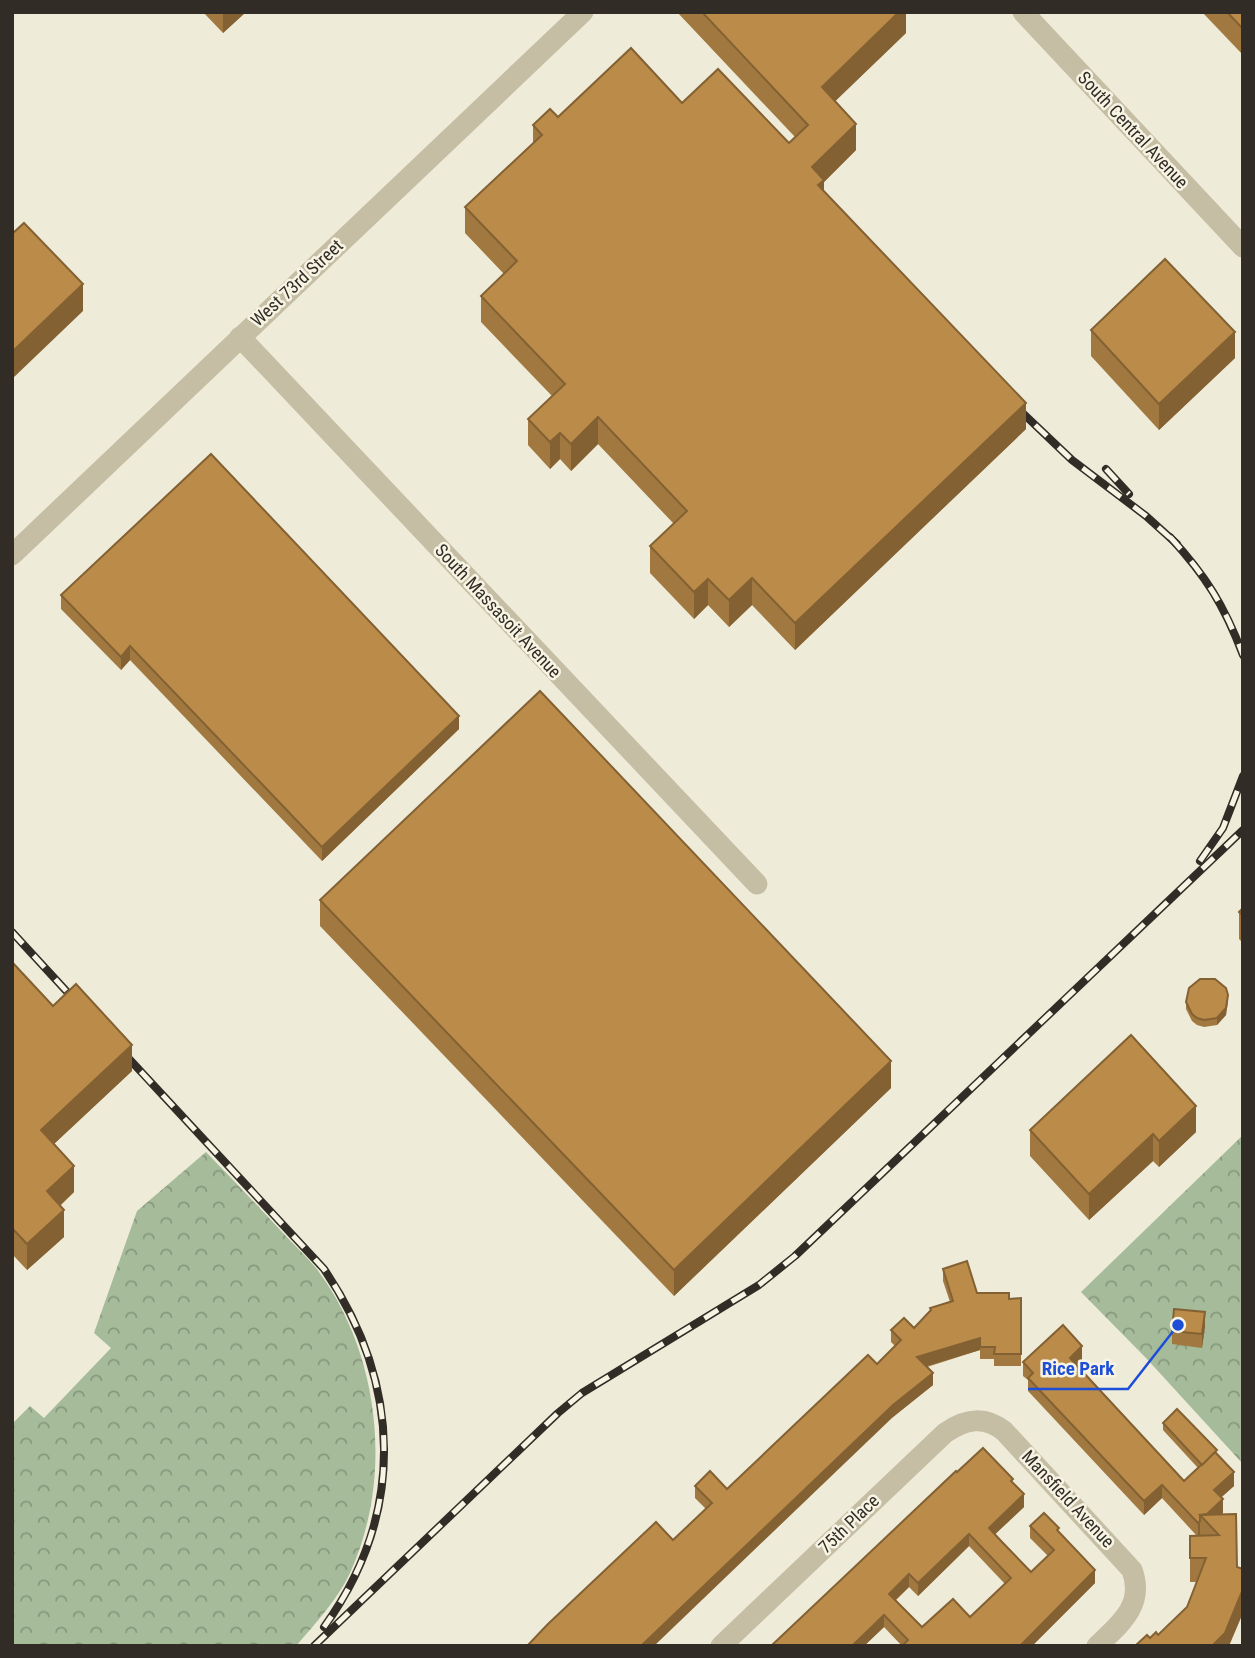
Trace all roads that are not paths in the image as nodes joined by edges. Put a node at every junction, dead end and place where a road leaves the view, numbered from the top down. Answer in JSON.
{"nodes":[{"id":1,"x":583,"y":12,"type":"edge"},
{"id":2,"x":1023,"y":12,"type":"edge"},
{"id":3,"x":1243,"y":247,"type":"edge"},
{"id":4,"x":240,"y":337,"type":"junction"},
{"id":5,"x":12,"y":555,"type":"edge"},
{"id":6,"x":757,"y":884,"type":"dead end"},
{"id":7,"x":985,"y":1421,"type":"joint"},
{"id":8,"x":721,"y":1646,"type":"edge"},
{"id":9,"x":1097,"y":1646,"type":"edge"}],
"edges":[{"from":1,"to":4,"type":"street","name":"West 73rd Street"},
{"from":2,"to":3,"type":"street","name":"South Central Avenue"},
{"from":4,"to":5,"type":"street","name":"West 73rd Street"},
{"from":4,"to":6,"type":"street","name":"South Massasoit Avenue"},
{"from":7,"to":8,"type":"street","name":"75th Place"},
{"from":7,"to":9,"type":"street","name":"Mansfield Avenue"}]}
